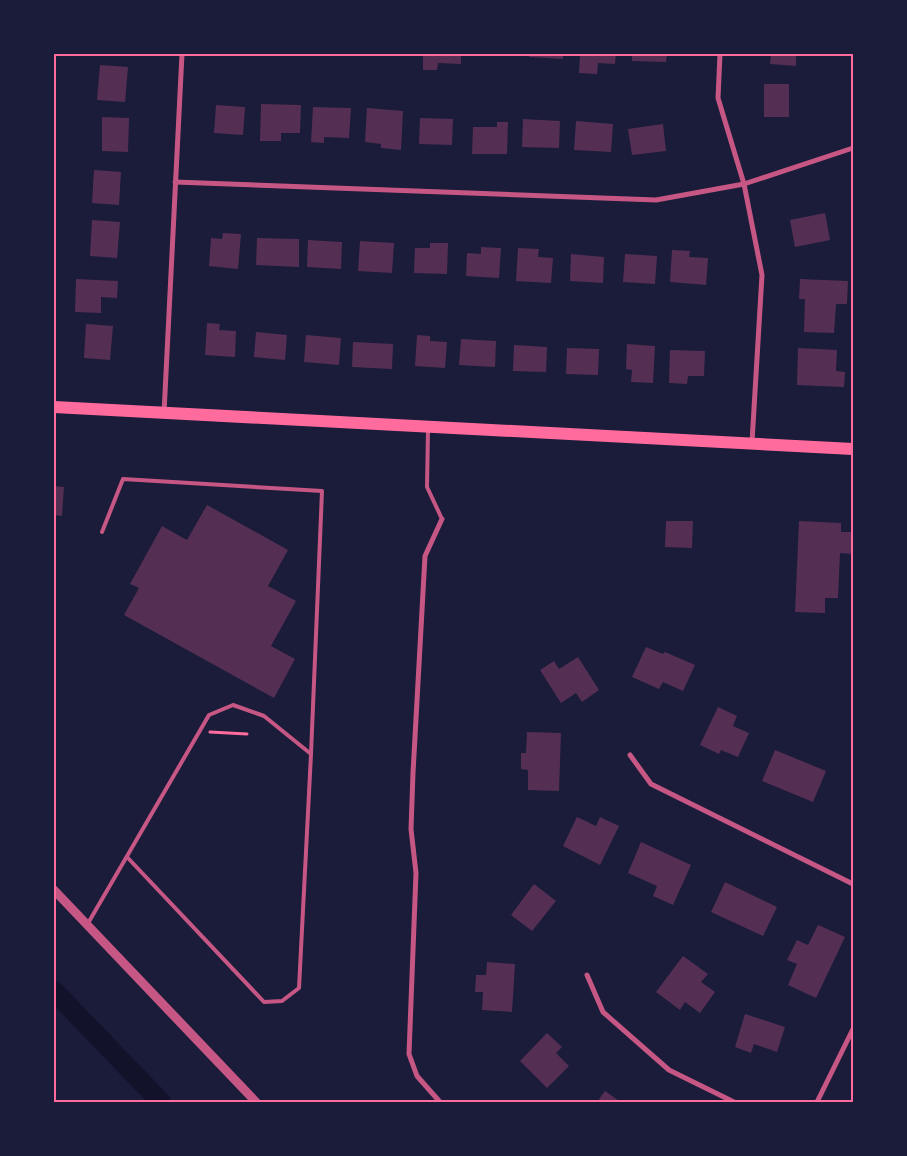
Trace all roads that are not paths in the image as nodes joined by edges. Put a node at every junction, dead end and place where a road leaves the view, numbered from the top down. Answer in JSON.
{"nodes":[{"id":1,"x":182,"y":54,"type":"edge"},
{"id":2,"x":720,"y":54,"type":"edge"},
{"id":3,"x":853,"y":148,"type":"edge"},
{"id":4,"x":175,"y":182,"type":"junction"},
{"id":5,"x":744,"y":184,"type":"junction"},
{"id":6,"x":54,"y":407,"type":"edge"},
{"id":7,"x":164,"y":413,"type":"junction"},
{"id":8,"x":428,"y":427,"type":"junction"},
{"id":9,"x":752,"y":444,"type":"junction"},
{"id":10,"x":853,"y":449,"type":"edge"},
{"id":11,"x":442,"y":519,"type":"joint"},
{"id":12,"x":102,"y":532,"type":"dead end"},
{"id":13,"x":311,"y":754,"type":"junction"},
{"id":14,"x":630,"y":755,"type":"dead end"},
{"id":15,"x":127,"y":857,"type":"junction"},
{"id":16,"x":853,"y":884,"type":"edge"},
{"id":17,"x":54,"y":890,"type":"edge"},
{"id":18,"x":88,"y":925,"type":"junction"},
{"id":19,"x":587,"y":975,"type":"dead end"},
{"id":20,"x":853,"y":1029,"type":"edge"},
{"id":21,"x":256,"y":1102,"type":"edge"},
{"id":22,"x":440,"y":1102,"type":"edge"},
{"id":23,"x":734,"y":1102,"type":"edge"},
{"id":24,"x":817,"y":1102,"type":"edge"}],
"edges":[{"from":1,"to":4,"type":"street"},
{"from":2,"to":5,"type":"street"},
{"from":3,"to":5,"type":"street"},
{"from":4,"to":5,"type":"street"},
{"from":4,"to":7,"type":"street"},
{"from":5,"to":9,"type":"street"},
{"from":6,"to":7,"type":"main road"},
{"from":7,"to":8,"type":"main road"},
{"from":8,"to":9,"type":"main road"},
{"from":8,"to":11,"type":"lane"},
{"from":9,"to":10,"type":"main road"},
{"from":11,"to":22,"type":"street"},
{"from":12,"to":13,"type":"lane"},
{"from":13,"to":15,"type":"lane"},
{"from":13,"to":15,"type":"lane"},
{"from":14,"to":16,"type":"street"},
{"from":15,"to":18,"type":"lane"},
{"from":17,"to":18,"type":"street"},
{"from":18,"to":21,"type":"street"},
{"from":19,"to":23,"type":"street"},
{"from":20,"to":24,"type":"street"}]}
